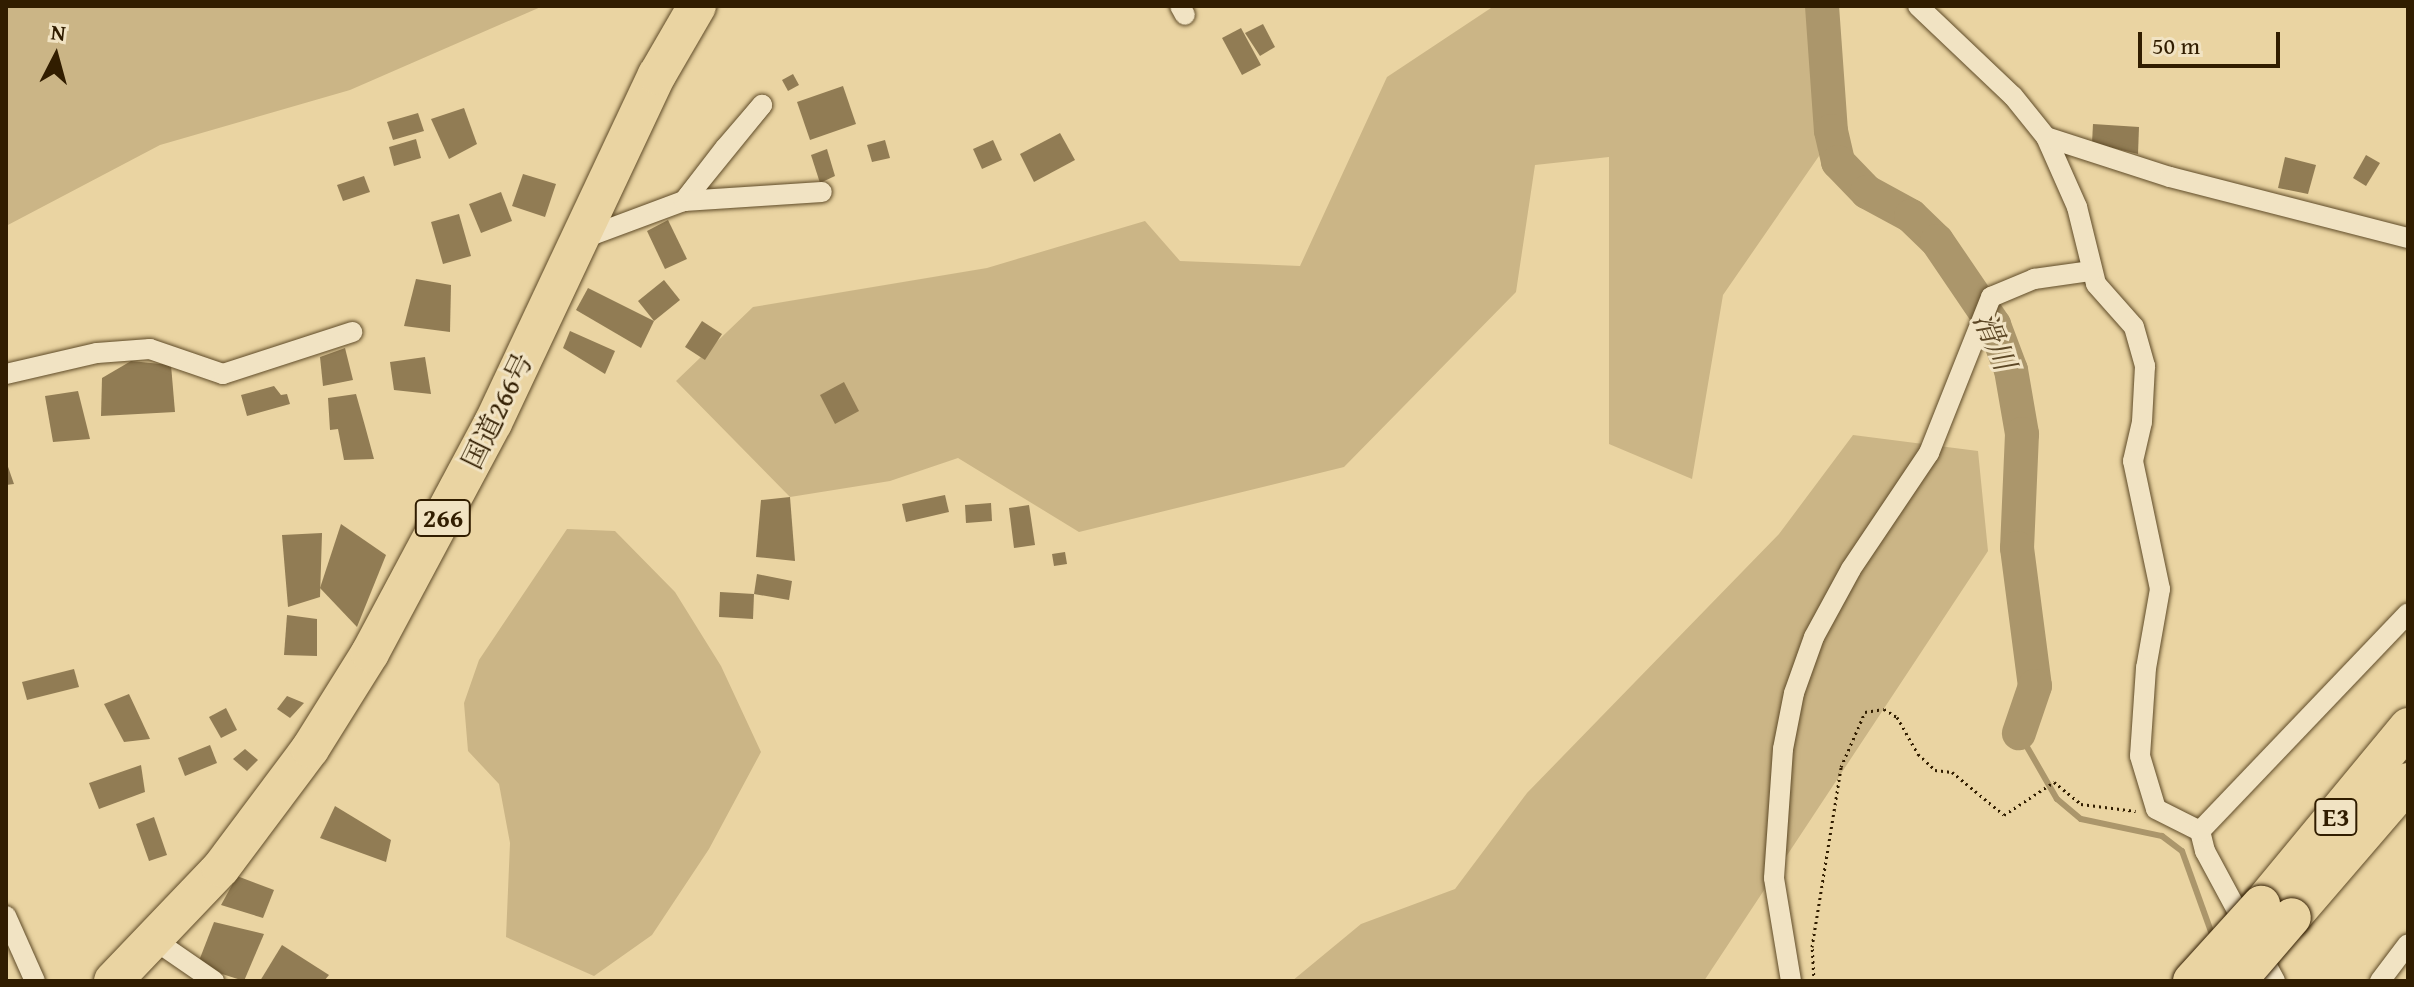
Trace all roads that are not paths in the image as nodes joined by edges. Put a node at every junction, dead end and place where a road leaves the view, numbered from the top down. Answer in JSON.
{"nodes":[{"id":1,"x":697,"y":6,"type":"edge"},
{"id":2,"x":1918,"y":6,"type":"edge"},
{"id":3,"x":2046,"y":137,"type":"junction"},
{"id":4,"x":822,"y":192,"type":"dead end"},
{"id":5,"x":2408,"y":238,"type":"edge"},
{"id":6,"x":579,"y":240,"type":"junction"},
{"id":7,"x":2091,"y":271,"type":"junction"},
{"id":8,"x":352,"y":332,"type":"dead end"},
{"id":9,"x":6,"y":374,"type":"edge"},
{"id":10,"x":2408,"y":613,"type":"edge"},
{"id":11,"x":2408,"y":727,"type":"edge"},
{"id":12,"x":2408,"y":782,"type":"edge"},
{"id":13,"x":2200,"y":831,"type":"junction"},
{"id":14,"x":2277,"y":911,"type":"junction"},
{"id":15,"x":6,"y":916,"type":"edge"},
{"id":16,"x":153,"y":939,"type":"junction"},
{"id":17,"x":2408,"y":944,"type":"edge"},
{"id":18,"x":35,"y":981,"type":"edge"},
{"id":19,"x":113,"y":981,"type":"edge"},
{"id":20,"x":214,"y":981,"type":"edge"},
{"id":21,"x":1791,"y":981,"type":"edge"},
{"id":22,"x":2192,"y":981,"type":"edge"},
{"id":23,"x":2237,"y":981,"type":"edge"},
{"id":24,"x":2275,"y":981,"type":"edge"},
{"id":25,"x":2380,"y":981,"type":"edge"}],
"edges":[{"from":1,"to":6,"type":"highway","name":"国道266号","number":"266"},
{"from":2,"to":3,"type":"street"},
{"from":3,"to":5,"type":"street"},
{"from":3,"to":7,"type":"street"},
{"from":4,"to":6,"type":"street"},
{"from":6,"to":16,"type":"highway","name":"国道266号","number":"266"},
{"from":7,"to":13,"type":"street"},
{"from":7,"to":21,"type":"street"},
{"from":8,"to":9,"type":"street"},
{"from":10,"to":13,"type":"street"},
{"from":11,"to":14,"type":"highway","number":"E3"},
{"from":12,"to":14,"type":"highway","number":"E3"},
{"from":13,"to":24,"type":"street"},
{"from":14,"to":22,"type":"highway","number":"E3","bridge":true},
{"from":14,"to":23,"type":"highway","number":"E3","bridge":true},
{"from":15,"to":18,"type":"street"},
{"from":16,"to":19,"type":"highway","name":"国道266号","number":"266"},
{"from":16,"to":20,"type":"street"},
{"from":17,"to":25,"type":"street"}]}
